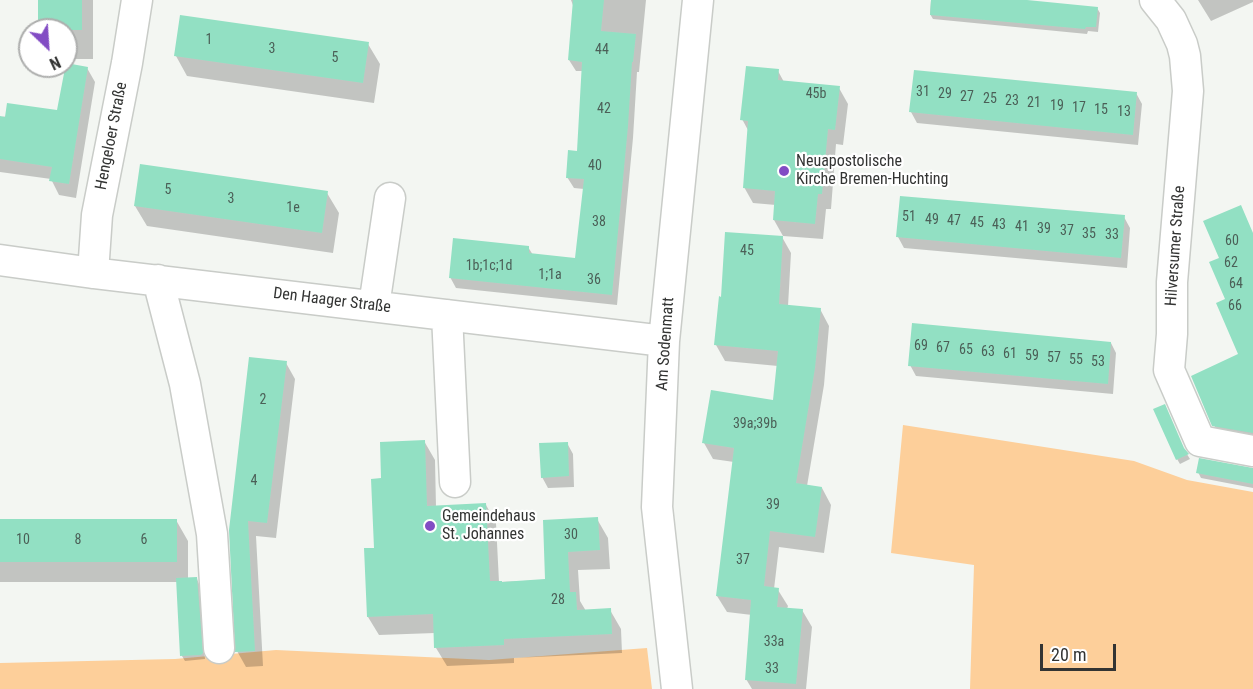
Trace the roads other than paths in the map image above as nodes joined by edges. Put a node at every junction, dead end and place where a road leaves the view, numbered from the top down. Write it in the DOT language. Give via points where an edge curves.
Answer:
graph roads {
  1 [pos="137,0"];
  2 [pos="698,0"];
  3 [pos="1155,0"];
  4 [pos="390,198"];
  5 [pos="0,260"];
  6 [pos="93,273"];
  7 [pos="158,280"];
  8 [pos="374,306"];
  9 [pos="447,315"];
  10 [pos="664,341"];
  11 [pos="1253,451"];
  12 [pos="455,482"];
  13 [pos="219,648"];
  14 [pos="678,689"];
  1 -- 6 [label="street, Hengeloer Straße" via="97,215"];
  2 -- 10 [label="street, Am Sodenmatt"];
  3 -- 11 [label="street, Hilversumer Straße" via="1171,20 1182,44 1188,91 1169,370 1200,441"];
  4 -- 8 [label="street"];
  5 -- 6 [label="street, Den Haager Straße"];
  6 -- 7 [label="street, Den Haager Straße"];
  7 -- 8 [label="street, Den Haager Straße"];
  7 -- 13 [label="street" via="186,384 212,534"];
  8 -- 9 [label="street, Den Haager Straße"];
  9 -- 10 [label="street, Den Haager Straße"];
  9 -- 12 [label="street"];
  10 -- 14 [label="street, Am Sodenmatt" via="657,507"];
}
